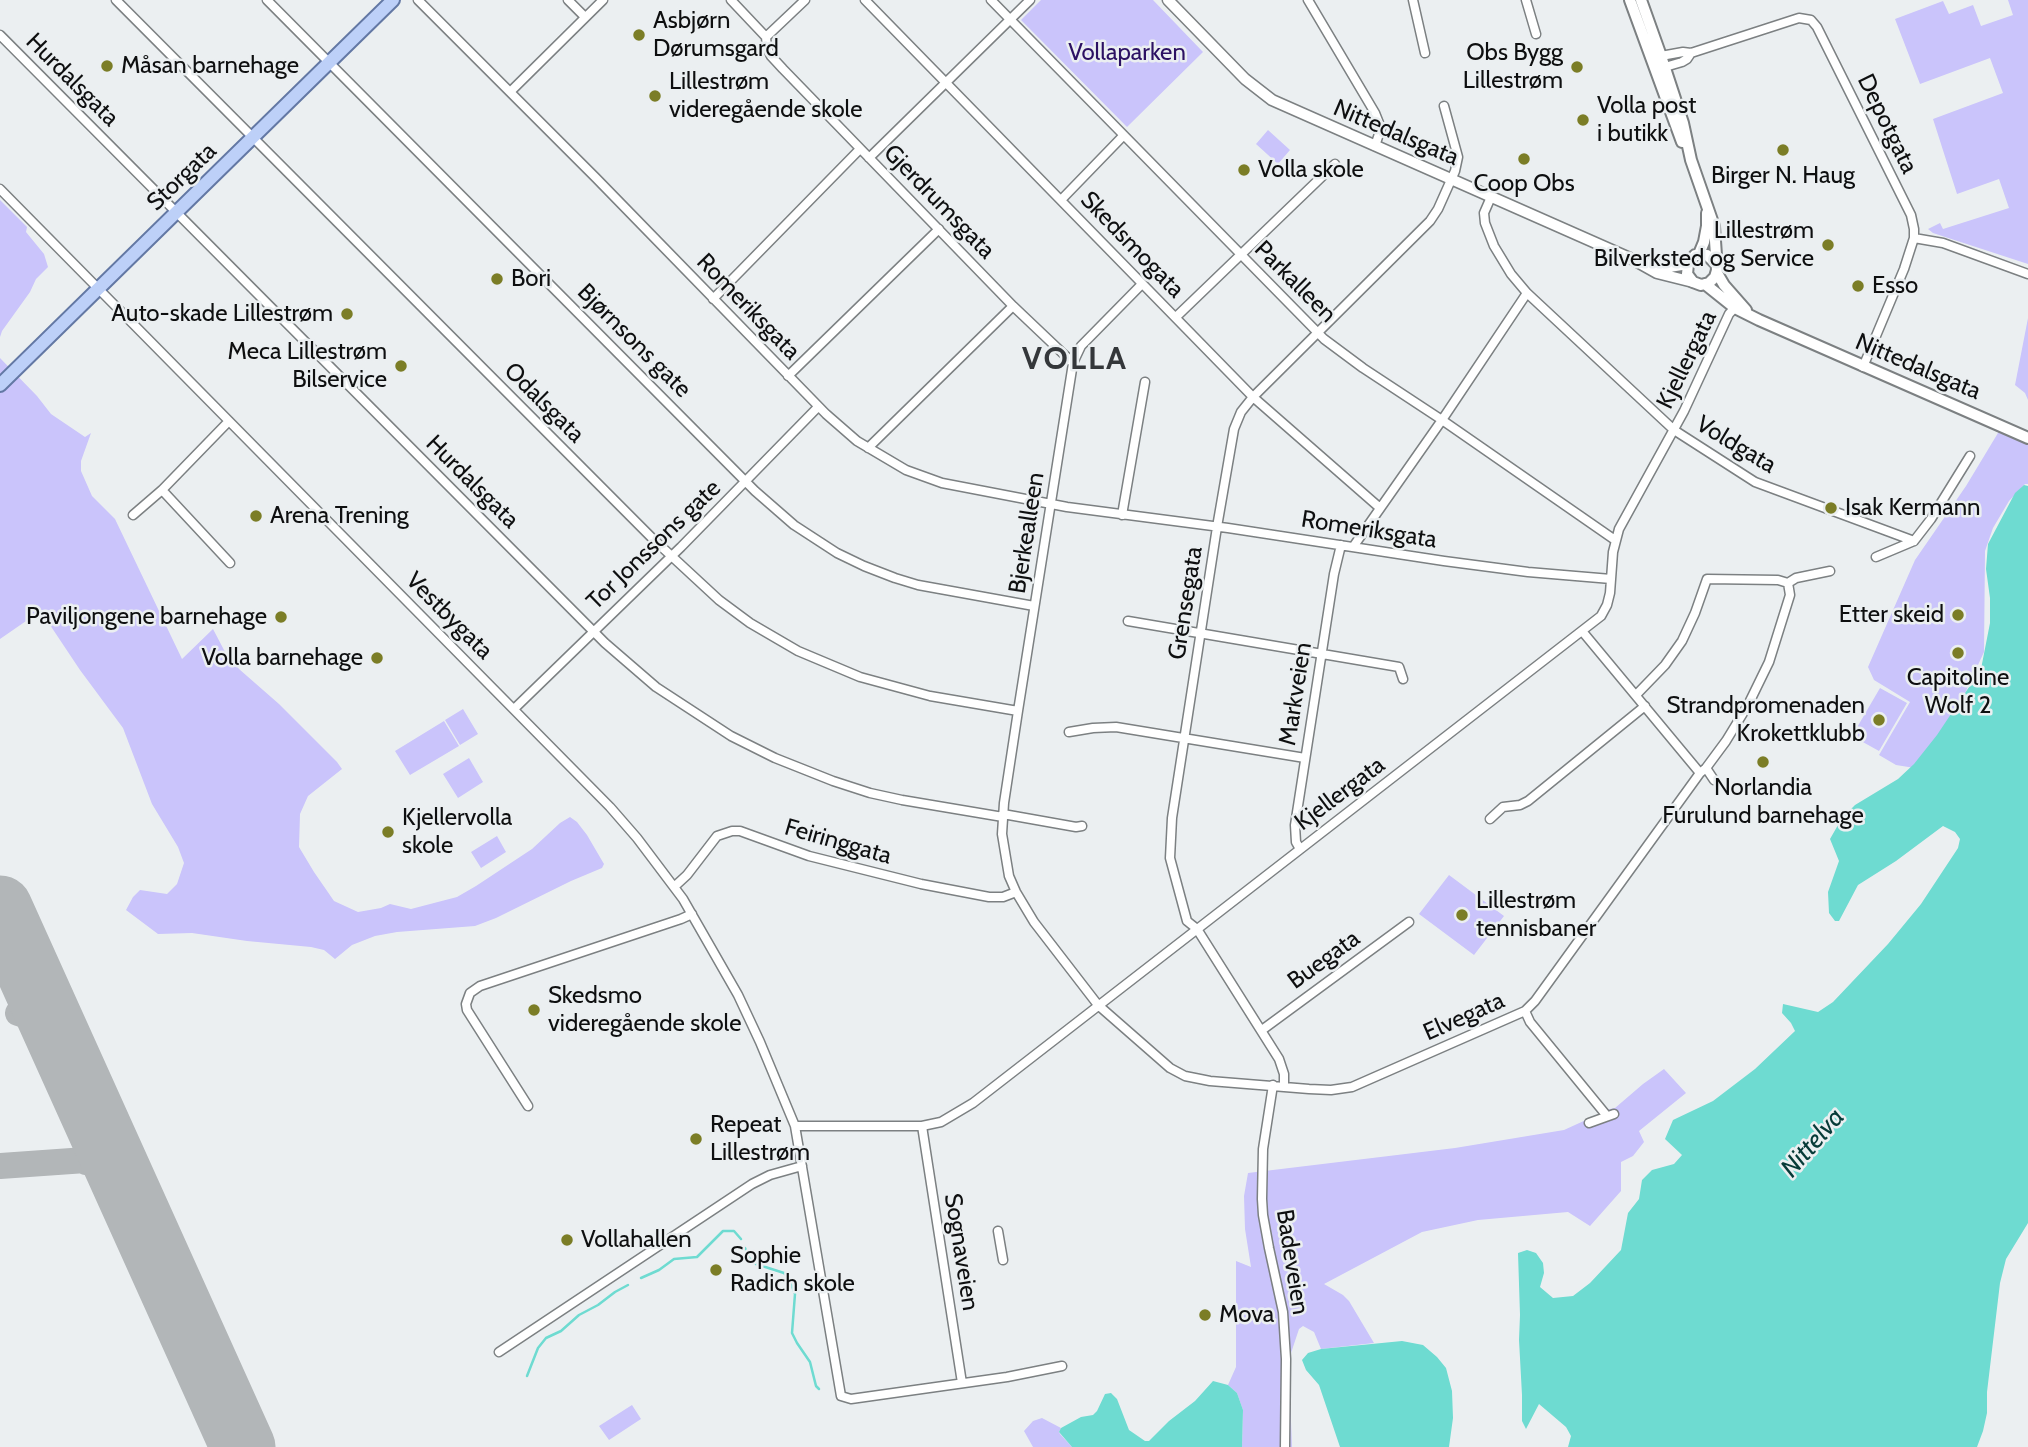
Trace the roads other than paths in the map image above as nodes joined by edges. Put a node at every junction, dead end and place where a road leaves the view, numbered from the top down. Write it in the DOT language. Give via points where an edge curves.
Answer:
graph roads {
  1 [pos="116,0"];
  2 [pos="267,0"];
  3 [pos="393,0"];
  4 [pos="418,0"];
  5 [pos="568,0"];
  6 [pos="603,0"];
  7 [pos="731,0"];
  8 [pos="805,0"];
  9 [pos="865,0"];
  10 [pos="991,0"];
  11 [pos="1030,0"];
  12 [pos="1168,0"];
  13 [pos="1308,0"];
  14 [pos="1413,0"];
  15 [pos="1526,0"];
  16 [pos="1630,0"];
  17 [pos="1641,0"];
  18 [pos="585,17"];
  19 [pos="1010,20"];
  20 [pos="0,34"];
  21 [pos="1536,34"];
  22 [pos="766,37"];
  23 [pos="1425,53"];
  24 [pos="329,63"];
  25 [pos="1660,63"];
  26 [pos="946,83"];
  27 [pos="510,92"];
  28 [pos="1444,106"];
  29 [pos="1124,136"];
  30 [pos="253,137"];
  31 [pos="1375,146"];
  32 [pos="860,149"];
  33 [pos="869,158"];
  34 [pos="1335,164"];
  35 [pos="1449,184"];
  36 [pos="0,189"];
  37 [pos="1491,197"];
  38 [pos="1061,200"];
  39 [pos="1706,206"];
  40 [pos="176,212"];
  41 [pos="939,229"];
  42 [pos="1914,238"];
  43 [pos="1241,254"];
  44 [pos="1699,254"];
  45 [pos="1637,261"];
  46 [pos="1688,264"];
  47 [pos="1716,268"];
  48 [pos="2028,274"];
  49 [pos="1693,282"];
  50 [pos="1142,284"];
  51 [pos="1705,284"];
  52 [pos="98,288"];
  53 [pos="1527,293"];
  54 [pos="713,299"];
  55 [pos="1737,305"];
  56 [pos="1013,306"];
  57 [pos="1176,317"];
  58 [pos="1317,333"];
  59 [pos="1073,363"];
  60 [pos="1863,367"];
  61 [pos="788,376"];
  62 [pos="1145,382"];
  63 [pos="0,385"];
  64 [pos="1253,397"];
  65 [pos="818,407"];
  66 [pos="1442,420"];
  67 [pos="229,421"];
  68 [pos="1674,430"];
  69 [pos="2028,438"];
  70 [pos="868,448"];
  71 [pos="1970,456"];
  72 [pos="746,482"];
  73 [pos="162,490"];
  74 [pos="1051,504"];
  75 [pos="1380,508"];
  76 [pos="133,515"];
  77 [pos="1122,515"];
  78 [pos="1217,527"];
  79 [pos="1615,540"];
  80 [pos="1914,541"];
  81 [pos="1341,545"];
  82 [pos="1353,547"];
  83 [pos="671,556"];
  84 [pos="1876,558"];
  85 [pos="230,563"];
  86 [pos="1830,571"];
  87 [pos="1611,579"];
  88 [pos="1788,583"];
  89 [pos="1034,606"];
  90 [pos="1128,621"];
  91 [pos="1582,631"];
  92 [pos="593,632"];
  93 [pos="1202,632"];
  94 [pos="1322,653"];
  95 [pos="1403,679"];
  96 [pos="1636,695"];
  97 [pos="1645,706"];
  98 [pos="514,708"];
  99 [pos="1018,711"];
  100 [pos="1069,732"];
  101 [pos="1185,738"];
  102 [pos="1305,758"];
  103 [pos="1703,771"];
  104 [pos="1714,780"];
  105 [pos="1003,815"];
  106 [pos="1490,819"];
  107 [pos="1082,826"];
  108 [pos="1300,849"];
  109 [pos="674,887"];
  110 [pos="1016,892"];
  111 [pos="692,914"];
  112 [pos="1409,922"];
  113 [pos="1197,929"];
  114 [pos="1098,1005"];
  115 [pos="1525,1011"];
  116 [pos="1262,1030"];
  117 [pos="1273,1085"];
  118 [pos="1284,1085"];
  119 [pos="528,1106"];
  120 [pos="1589,1123"];
  121 [pos="794,1126"];
  122 [pos="922,1126"];
  123 [pos="802,1166"];
  124 [pos="998,1231"];
  125 [pos="1003,1260"];
  126 [pos="499,1352"];
  127 [pos="1062,1366"];
  128 [pos="962,1383"];
  129 [pos="1285,1447"];
  1 -- 30 [label="street, Odalsgata"];
  2 -- 24 [label="street, Bjørnsons gate"];
  3 -- 24 [label="main road, Storgata"];
  4 -- 27 [label="street, Romeriksgata"];
  5 -- 18 [label="street"];
  6 -- 18 [label="street"];
  7 -- 22 [label="street, Gjerdrumsgata"];
  8 -- 22 [label="street"];
  9 -- 26 [label="street, Skedsmogata"];
  10 -- 19 [label="street, Parkalleen"];
  11 -- 19 [label="street"];
  12 -- 31 [label="street, Nittedalsgata" via="1245,79 1272,100"];
  13 -- 31 [label="street" via="1375,113 1381,128"];
  14 -- 23 [label="street"];
  15 -- 21 [label="street"];
  16 -- 25 [label="main road"];
  17 -- 25 [label="main road"];
  18 -- 27 [label="street"];
  19 -- 26 [label="street"];
  19 -- 29 [label="street, Parkalleen"];
  20 -- 40 [label="street, Hurdalsgata"];
  22 -- 32 [label="street, Gjerdrumsgata" via="771,56"];
  24 -- 30 [label="main road, Storgata"];
  24 -- 72 [label="street, Bjørnsons gate"];
  25 -- 39 [label="main road" via="1680,139"];
  25 -- 42 [label="street, Depotgata" via="1687,59 1690,53 1800,18 1811,20 1911,215"];
  26 -- 33 [label="street"];
  26 -- 38 [label="street, Skedsmogata"];
  27 -- 54 [label="street, Romeriksgata"];
  28 -- 35 [label="street" via="1458,157"];
  29 -- 38 [label="street"];
  29 -- 43 [label="street, Parkalleen"];
  30 -- 40 [label="main road, Storgata"];
  30 -- 83 [label="street, Odalsgata"];
  31 -- 35 [label="street, Nittedalsgata"];
  32 -- 33 [label="street, Gjerdrumsgata"];
  32 -- 54 [label="street"];
  33 -- 41 [label="street, Gjerdrumsgata"];
  34 -- 43 [label="street"];
  35 -- 37 [label="street, Nittedalsgata"];
  35 -- 58 [label="street, Grensegata" via="1430,221"];
  36 -- 52 [label="street, Vestbygata"];
  37 -- 45 [label="street, Nittedalsgata"];
  37 -- 53 [label="street, Voldgata" via="1484,213 1487,232"];
  38 -- 50 [label="street, Skedsmogata"];
  39 -- 44 [label="main road" via="1707,226"];
  39 -- 47 [label="main road" via="1714,226"];
  40 -- 52 [label="main road, Storgata"];
  40 -- 92 [label="street, Hurdalsgata"];
  41 -- 56 [label="street, Gjerdrumsgata"];
  41 -- 61 [label="street"];
  42 -- 48 [label="street" via="1943,243"];
  42 -- 60 [label="street"];
  43 -- 57 [label="street"];
  43 -- 58 [label="street, Parkalleen"];
  44 -- 46 [label="main road"];
  44 -- 47 [label="main road" via="1711,257"];
  45 -- 46 [label="street, Nittedalsgata" via="1669,267"];
  45 -- 49 [label="street, Nittedalsgata" via="1657,273"];
  46 -- 49 [label="main road" via="1687,274"];
  47 -- 51 [label="main road" via="1713,280"];
  47 -- 55 [label="main road, Nittedalsgata"];
  49 -- 51 [label="main road"];
  50 -- 57 [label="street, Skedsmogata"];
  50 -- 59 [label="street, Bjerkealleen" via="1081,346"];
  51 -- 55 [label="main road, Nittedalsgata"];
  52 -- 63 [label="main road, Storgata"];
  52 -- 67 [label="street, Vestbygata"];
  53 -- 66 [label="street"];
  53 -- 68 [label="street, Voldgata"];
  54 -- 61 [label="street, Romeriksgata"];
  55 -- 60 [label="main road, Nittedalsgata" via="1753,317"];
  55 -- 68 [label="street, Kjellergata"];
  56 -- 59 [label="street, Gjerdrumsgata"];
  56 -- 70 [label="street"];
  57 -- 64 [label="street, Skedsmogata"];
  58 -- 64 [label="street, Grensegata"];
  58 -- 66 [label="street, Parkalleen"];
  59 -- 74 [label="street, Bjerkealleen"];
  60 -- 69 [label="main road, Nittedalsgata"];
  61 -- 65 [label="street, Romeriksgata"];
  62 -- 77 [label="street"];
  64 -- 75 [label="street, Skedsmogata"];
  64 -- 78 [label="street, Grensegata" via="1234,429"];
  65 -- 70 [label="street, Romeriksgata"];
  65 -- 72 [label="street, Tor Jonssons gate"];
  66 -- 75 [label="street"];
  66 -- 79 [label="street, Parkalleen"];
  67 -- 73 [label="street"];
  67 -- 98 [label="street, Vestbygata"];
  68 -- 79 [label="street, Kjellergata"];
  68 -- 80 [label="street, Voldgata" via="1755,482"];
  70 -- 74 [label="street, Romeriksgata" via="942,483"];
  71 -- 80 [label="street"];
  72 -- 83 [label="street, Tor Jonssons gate"];
  72 -- 89 [label="street, Bjørnsons gate" via="794,525 864,566 918,585"];
  73 -- 76 [label="street"];
  73 -- 85 [label="street"];
  74 -- 77 [label="street, Romeriksgata"];
  74 -- 89 [label="street, Bjerkealleen"];
  75 -- 82 [label="street"];
  77 -- 78 [label="street, Romeriksgata"];
  78 -- 81 [label="street, Romeriksgata"];
  78 -- 93 [label="street, Grensegata"];
  79 -- 87 [label="street, Kjellergata"];
  80 -- 84 [label="street"];
  81 -- 82 [label="street, Romeriksgata"];
  81 -- 94 [label="street, Markveien"];
  82 -- 87 [label="street, Romeriksgata"];
  83 -- 92 [label="street, Tor Jonssons gate"];
  83 -- 99 [label="street, Odalsgata" via="735,612 812,658 909,692"];
  86 -- 88 [label="street"];
  87 -- 91 [label="street, Kjellergata" via="1601,616"];
  88 -- 96 [label="street" via="1707,579 1682,641"];
  88 -- 103 [label="street, Elvegata" via="1790,595 1769,662 1748,705"];
  89 -- 99 [label="street, Bjerkealleen"];
  90 -- 93 [label="street"];
  91 -- 96 [label="street"];
  91 -- 108 [label="street, Kjellergata"];
  92 -- 98 [label="street, Tor Jonssons gate"];
  92 -- 105 [label="street, Hurdalsgata" via="674,700 775,758 870,793"];
  93 -- 94 [label="street"];
  93 -- 101 [label="street, Grensegata"];
  94 -- 95 [label="street" via="1399,667"];
  94 -- 102 [label="street, Markveien"];
  96 -- 97 [label="street"];
  97 -- 103 [label="street"];
  97 -- 106 [label="street" via="1528,801 1503,807"];
  98 -- 109 [label="street, Vestbygata" via="610,807"];
  99 -- 105 [label="street, Bjerkealleen"];
  100 -- 101 [label="street" via="1116,727"];
  101 -- 102 [label="street"];
  101 -- 113 [label="street, Grensegata" via="1170,858 1187,921"];
  102 -- 108 [label="street, Markveien" via="1295,825"];
  103 -- 104 [label="street"];
  103 -- 115 [label="street, Elvegata"];
  105 -- 107 [label="street"];
  105 -- 110 [label="street, Bjerkealleen" via="1005,857"];
  108 -- 113 [label="street, Kjellergata"];
  109 -- 110 [label="street, Feiringgata" via="718,836 740,831 809,856 920,884 989,897"];
  109 -- 111 [label="street, Vestbygata"];
  110 -- 114 [label="street, Bjerkealleen"];
  111 -- 119 [label="street" via="470,993 466,1004 470,1016"];
  111 -- 121 [label="street, Vestbygata" via="738,995"];
  112 -- 116 [label="street, Buegata"];
  113 -- 114 [label="street, Kjellergata"];
  113 -- 116 [label="street, Grensegata"];
  114 -- 117 [label="street, Elvegata" via="1185,1076"];
  114 -- 122 [label="street, Kjellergata" via="973,1103 941,1122"];
  115 -- 118 [label="street, Elvegata" via="1352,1087 1331,1090"];
  115 -- 120 [label="street" via="1610,1115"];
  116 -- 118 [label="street, Grensegata" via="1279,1059"];
  117 -- 118 [label="street, Elvegata"];
  117 -- 129 [label="street, Badeveien" via="1263,1149 1262,1199 1283,1312"];
  121 -- 122 [label="street, Kjellergata"];
  121 -- 123 [label="street, Vestbygata"];
  122 -- 128 [label="street, Sognaveien"];
  123 -- 126 [label="street" via="752,1184"];
  123 -- 128 [label="street, Vestbygata" via="841,1396 851,1399"];
  124 -- 125 [label="street"];
  127 -- 128 [label="street"];
}
